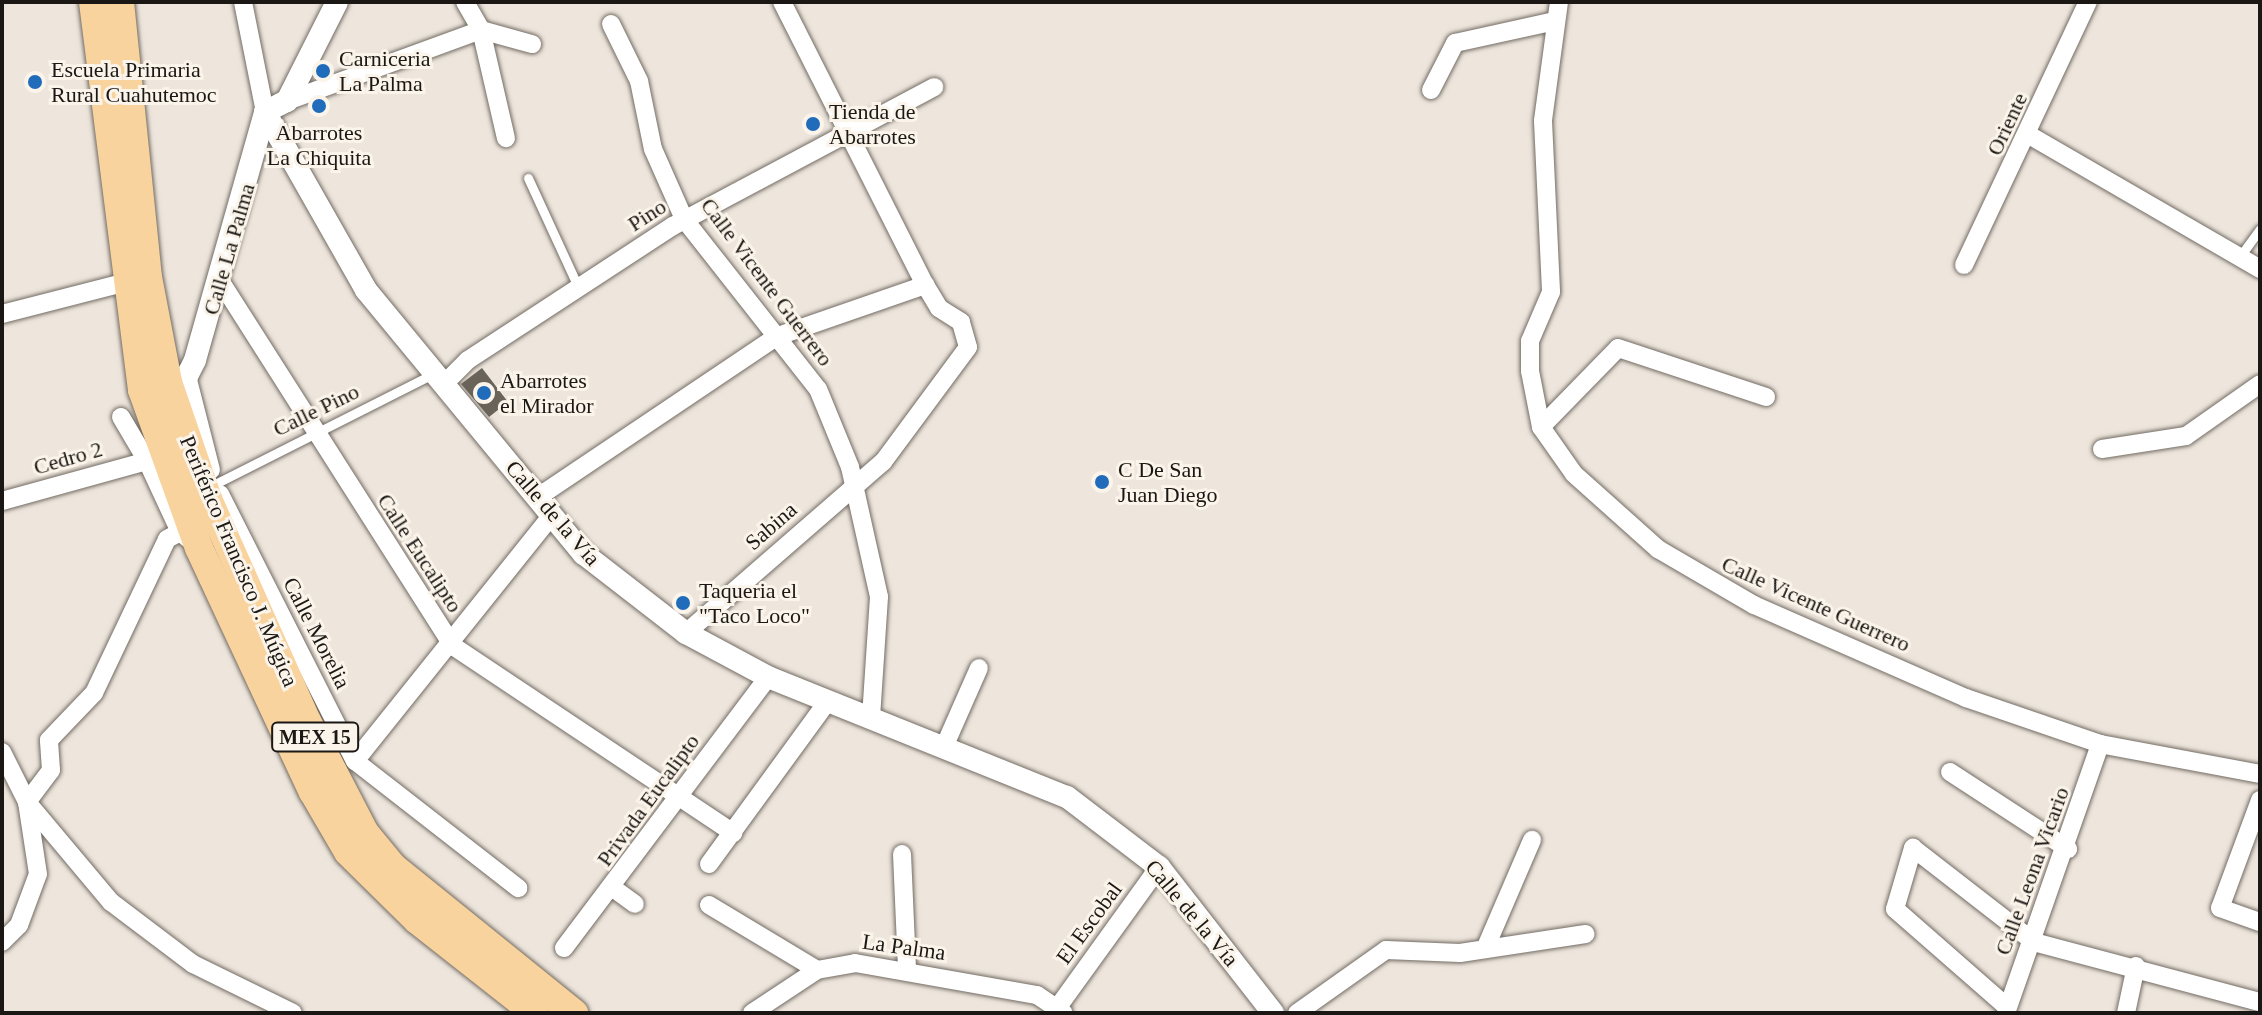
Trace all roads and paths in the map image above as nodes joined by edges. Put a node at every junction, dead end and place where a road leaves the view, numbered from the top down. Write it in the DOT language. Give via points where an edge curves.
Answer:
graph roads {
  1 [pos="93,2"];
  2 [pos="120,2"];
  3 [pos="243,2"];
  4 [pos="337,2"];
  5 [pos="465,2"];
  6 [pos="782,2"];
  7 [pos="1559,2"];
  8 [pos="2088,2"];
  9 [pos="1555,21"];
  10 [pos="611,24"];
  11 [pos="481,30"];
  12 [pos="532,44"];
  13 [pos="934,87"];
  14 [pos="1431,90"];
  15 [pos="287,101"];
  16 [pos="265,112"];
  17 [pos="850,128"];
  18 [pos="2029,135"];
  19 [pos="506,138"];
  20 [pos="528,178"];
  21 [pos="684,219"];
  22 [pos="2260,229"];
  23 [pos="2241,255"];
  24 [pos="1964,265"];
  25 [pos="2260,269"];
  26 [pos="136,279"];
  27 [pos="221,282"];
  28 [pos="925,285"];
  29 [pos="581,292"];
  30 [pos="2,314"];
  31 [pos="778,336"];
  32 [pos="440,379"];
  33 [pos="166,383"];
  34 [pos="2260,384"];
  35 [pos="1766,397"];
  36 [pos="121,417"];
  37 [pos="1541,427"];
  38 [pos="314,429"];
  39 [pos="2102,449"];
  40 [pos="147,461"];
  41 [pos="215,484"];
  42 [pos="851,487"];
  43 [pos="538,497"];
  44 [pos="2,501"];
  45 [pos="551,516"];
  46 [pos="190,540"];
  47 [pos="686,633"];
  48 [pos="453,646"];
  49 [pos="979,668"];
  50 [pos="768,677"];
  51 [pos="827,702"];
  52 [pos="319,716"];
  53 [pos="871,717"];
  54 [pos="2100,744"];
  55 [pos="945,745"];
  56 [pos="2,752"];
  57 [pos="355,761"];
  58 [pos="1950,772"];
  59 [pos="2260,774"];
  60 [pos="680,797"];
  61 [pos="2260,800"];
  62 [pos="27,802"];
  63 [pos="733,833"];
  64 [pos="1532,840"];
  65 [pos="2068,849"];
  66 [pos="902,854"];
  67 [pos="709,864"];
  68 [pos="1159,867"];
  69 [pos="518,888"];
  70 [pos="613,888"];
  71 [pos="635,904"];
  72 [pos="709,905"];
  73 [pos="2260,922"];
  74 [pos="1586,934"];
  75 [pos="2,942"];
  76 [pos="2034,942"];
  77 [pos="564,948"];
  78 [pos="1485,949"];
  79 [pos="2136,966"];
  80 [pos="817,970"];
  81 [pos="907,970"];
  82 [pos="2260,1002"];
  83 [pos="1061,1010"];
  84 [pos="2006,1010"];
  85 [pos="293,1013"];
  86 [pos="535,1013"];
  87 [pos="574,1013"];
  88 [pos="752,1013"];
  89 [pos="1273,1013"];
  90 [pos="1297,1013"];
  91 [pos="2126,1013"];
  1 -- 26 [label="main road, Periférico Francisco J. Múgica / MEX 15"];
  2 -- 26 [label="main road, Periférico Francisco J. Múgica / MEX 15"];
  3 -- 16 [label="street, Calle de la Vía"];
  4 -- 15 [label="street"];
  5 -- 11 [label="street"];
  6 -- 17 [label="street"];
  7 -- 9 [label="street"];
  8 -- 18 [label="street, Oriente"];
  9 -- 14 [label="street" via="1455,43"];
  9 -- 37 [label="street" via="1543,121 1551,292 1530,341"];
  10 -- 21 [label="street, Calle Vicente Guerrero" via="639,81 653,149"];
  11 -- 12 [label="street"];
  11 -- 15 [label="street"];
  11 -- 19 [label="street"];
  13 -- 17 [label="street, Pino"];
  15 -- 16 [label="street"];
  16 -- 27 [label="street, Calle La Palma"];
  16 -- 32 [label="street, Calle de la Vía" via="366,290"];
  17 -- 21 [label="street, Pino"];
  17 -- 28 [label="street"];
  18 -- 23 [label="street"];
  18 -- 24 [label="street, Oriente"];
  20 -- 29 [label="lane"];
  21 -- 29 [label="street, Pino"];
  21 -- 31 [label="street, Calle Vicente Guerrero"];
  22 -- 23 [label="lane"];
  23 -- 25 [label="street"];
  26 -- 30 [label="street"];
  26 -- 33 [label="main road, Periférico Francisco J. Múgica / MEX 15"];
  27 -- 33 [label="street, Calle La Palma"];
  27 -- 38 [label="street, Calle Eucalipto"];
  28 -- 31 [label="street"];
  28 -- 42 [label="street, Sabina" via="939,308 961,322 968,347 883,462"];
  29 -- 32 [label="street, Pino"];
  31 -- 42 [label="street, Calle Vicente Guerrero" via="818,389"];
  31 -- 43 [label="street"];
  32 -- 38 [label="lane, Calle Pino"];
  32 -- 43 [label="street, Calle de la Vía"];
  33 -- 41 [label="street, Calle Morelia"];
  33 -- 46 [label="main road, Periférico Francisco J. Múgica / MEX 15"];
  33 -- 52 [label="main road, Periférico Francisco J. Múgica / MEX 15" via="208,499"];
  34 -- 39 [label="street" via="2186,436"];
  35 -- 37 [label="street" via="1618,348"];
  36 -- 40 [label="street, Cedro 2"];
  37 -- 54 [label="street, Calle Vicente Guerrero" via="1612,511 1699,577 1966,698"];
  38 -- 41 [label="lane, Calle Pino"];
  38 -- 48 [label="street, Calle Eucalipto"];
  40 -- 44 [label="street, Cedro 2"];
  40 -- 46 [label="street, Cedro 2"];
  41 -- 52 [label="street, Calle Morelia"];
  42 -- 47 [label="street, Sabina"];
  42 -- 53 [label="street, Calle Vicente Guerrero" via="879,597"];
  43 -- 45 [label="street, Calle de la Vía"];
  45 -- 47 [label="street, Calle de la Vía" via="636,598"];
  45 -- 48 [label="street"];
  46 -- 62 [label="street" via="167,539 94,693 49,740 51,770"];
  46 -- 86 [label="main road, Periférico Francisco J. Múgica / MEX 15" via="313,792 348,852 417,920"];
  47 -- 50 [label="street, Calle de la Vía"];
  48 -- 57 [label="street"];
  48 -- 60 [label="street, Calle Eucalipto"];
  49 -- 55 [label="street"];
  50 -- 51 [label="street, Calle de la Vía"];
  50 -- 60 [label="street, Privada Eucalipto"];
  51 -- 53 [label="street, Calle de la Vía"];
  51 -- 63 [label="street"];
  52 -- 57 [label="street, Calle Morelia"];
  52 -- 87 [label="main road, Periférico Francisco J. Múgica / MEX 15" via="359,822 393,867"];
  53 -- 55 [label="street, Calle de la Vía"];
  54 -- 59 [label="street, Calle Vicente Guerrero"];
  54 -- 65 [label="street, Calle Leona Vicario"];
  55 -- 68 [label="street, Calle de la Vía" via="1067,797"];
  56 -- 62 [label="street"];
  57 -- 69 [label="street, Calle Morelia"];
  58 -- 65 [label="street"];
  60 -- 63 [label="street, Calle Eucalipto"];
  60 -- 70 [label="street, Privada Eucalipto"];
  61 -- 73 [label="street" via="2220,908"];
  62 -- 75 [label="street" via="38,874 19,925"];
  62 -- 85 [label="street" via="74,863 148,933"];
  63 -- 67 [label="street"];
  64 -- 78 [label="street"];
  65 -- 76 [label="street, Calle Leona Vicario"];
  66 -- 81 [label="street"];
  68 -- 83 [label="street, El Escobal"];
  68 -- 89 [label="street, Calle de la Vía"];
  70 -- 71 [label="street"];
  70 -- 77 [label="street, Privada Eucalipto"];
  72 -- 80 [label="street"];
  74 -- 78 [label="street"];
  76 -- 79 [label="street"];
  76 -- 84 [label="street, Calle Leona Vicario"];
  76 -- 84 [label="street" via="1913,848 1895,909"];
  78 -- 90 [label="street" via="1386,950"];
  79 -- 82 [label="street"];
  79 -- 91 [label="street"];
  80 -- 81 [label="street, La Palma" via="855,963"];
  80 -- 88 [label="street, La Palma"];
  81 -- 83 [label="street, La Palma" via="1037,995"];
}
